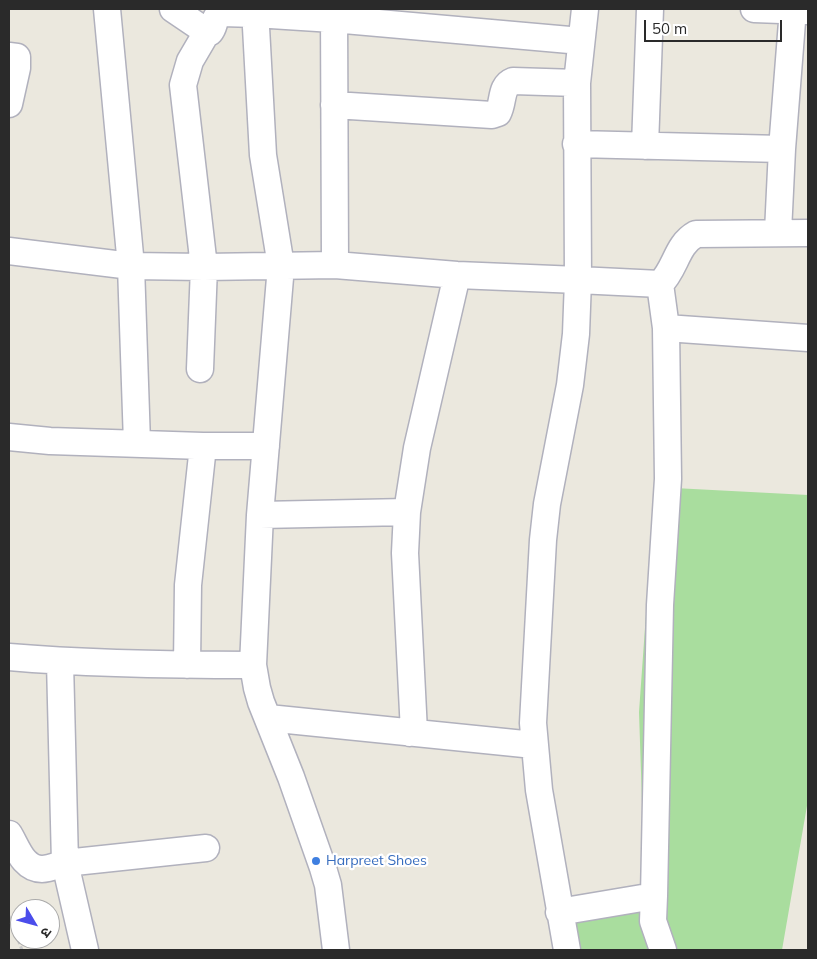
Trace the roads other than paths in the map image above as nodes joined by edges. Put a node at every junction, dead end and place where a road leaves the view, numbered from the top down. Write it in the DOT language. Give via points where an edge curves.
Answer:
graph roads {
  1 [pos="107,9"];
  2 [pos="173,9"];
  3 [pos="585,9"];
  4 [pos="650,9"];
  5 [pos="754,9"];
  6 [pos="798,10"];
  7 [pos="255,11"];
  8 [pos="333,14"];
  9 [pos="207,32"];
  10 [pos="581,41"];
  11 [pos="9,56"];
  12 [pos="577,83"];
  13 [pos="9,104"];
  14 [pos="334,106"];
  15 [pos="576,144"];
  16 [pos="646,146"];
  17 [pos="782,149"];
  18 [pos="778,232"];
  19 [pos="808,233"];
  20 [pos="9,251"];
  21 [pos="335,265"];
  22 [pos="131,266"];
  23 [pos="281,266"];
  24 [pos="204,267"];
  25 [pos="457,275"];
  26 [pos="578,280"];
  27 [pos="660,284"];
  28 [pos="666,328"];
  29 [pos="808,338"];
  30 [pos="200,369"];
  31 [pos="9,437"];
  32 [pos="137,443"];
  33 [pos="202,446"];
  34 [pos="266,446"];
  35 [pos="407,512"];
  36 [pos="260,515"];
  37 [pos="9,658"];
  38 [pos="60,662"];
  39 [pos="187,665"];
  40 [pos="253,665"];
  41 [pos="268,718"];
  42 [pos="410,733"];
  43 [pos="534,745"];
  44 [pos="9,834"];
  45 [pos="206,848"];
  46 [pos="65,863"];
  47 [pos="654,896"];
  48 [pos="559,912"];
  49 [pos="85,950"];
  50 [pos="336,950"];
  51 [pos="567,950"];
  52 [pos="663,950"];
  1 -- 22 [label="street"];
  2 -- 9 [label="street"];
  3 -- 10 [label="street"];
  4 -- 16 [label="street"];
  5 -- 6 [label="street"];
  6 -- 17 [label="street"];
  7 -- 8 [label="street"];
  7 -- 9 [label="street" via="222,13 214,20 213,29"];
  7 -- 23 [label="street" via="263,155"];
  8 -- 10 [label="street"];
  8 -- 14 [label="street"];
  9 -- 24 [label="street" via="190,61 183,84"];
  10 -- 12 [label="street"];
  11 -- 13 [label="street" via="18,57"];
  12 -- 14 [label="street" via="513,81 504,87 501,108 492,115"];
  12 -- 15 [label="street"];
  14 -- 21 [label="street"];
  15 -- 16 [label="street"];
  15 -- 26 [label="street"];
  16 -- 17 [label="street"];
  17 -- 18 [label="street"];
  18 -- 19 [label="street"];
  18 -- 27 [label="street" via="696,234 688,238 678,251 671,271"];
  20 -- 22 [label="street"];
  21 -- 23 [label="street"];
  21 -- 25 [label="street"];
  22 -- 24 [label="street"];
  22 -- 32 [label="street"];
  23 -- 24 [label="street"];
  23 -- 34 [label="street"];
  24 -- 30 [label="street"];
  25 -- 26 [label="street"];
  25 -- 35 [label="street" via="417,448"];
  26 -- 27 [label="street"];
  26 -- 43 [label="street" via="570,385 543,540"];
  27 -- 28 [label="street"];
  28 -- 29 [label="street"];
  28 -- 47 [label="street" via="668,479 660,605"];
  31 -- 32 [label="street"];
  32 -- 33 [label="street"];
  33 -- 34 [label="street"];
  33 -- 39 [label="street" via="188,585"];
  34 -- 36 [label="street"];
  35 -- 36 [label="street"];
  35 -- 42 [label="street" via="405,553 414,732"];
  36 -- 40 [label="street"];
  37 -- 38 [label="street"];
  38 -- 39 [label="street"];
  38 -- 46 [label="street"];
  39 -- 40 [label="street"];
  40 -- 41 [label="street" via="256,688"];
  41 -- 42 [label="street"];
  41 -- 50 [label="street" via="328,885"];
  42 -- 43 [label="street"];
  43 -- 48 [label="street"];
  44 -- 46 [label="street" via="23,859 32,867 42,869"];
  45 -- 46 [label="street"];
  46 -- 49 [label="street"];
  47 -- 48 [label="street"];
  47 -- 52 [label="street" via="653,920"];
  48 -- 51 [label="street"];
}
